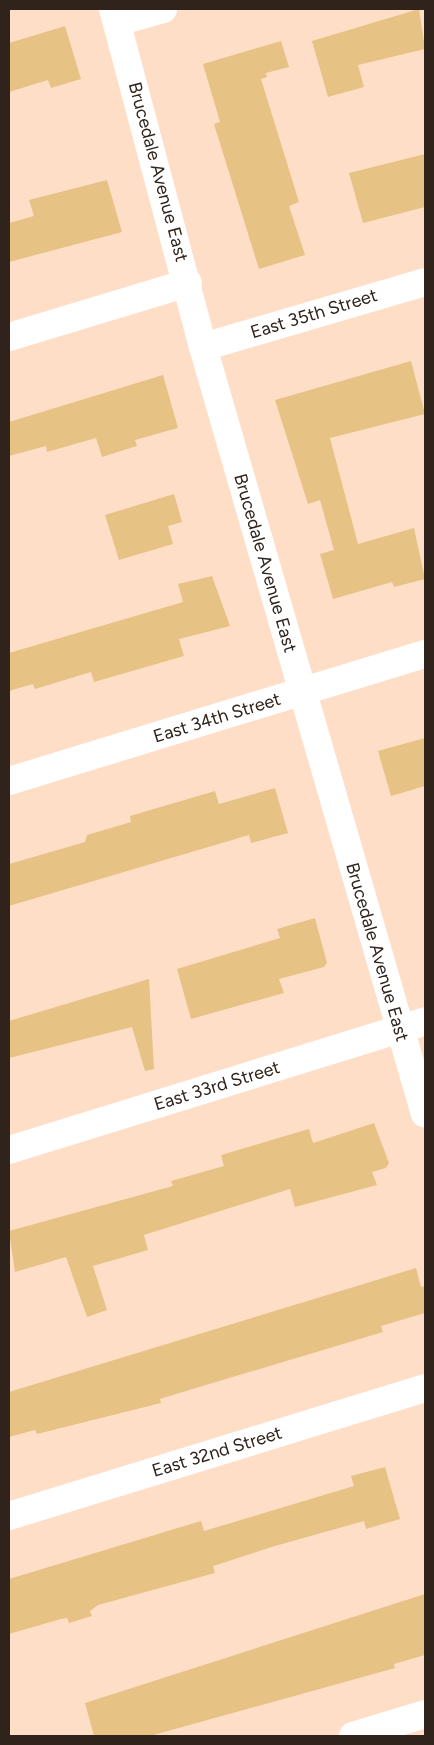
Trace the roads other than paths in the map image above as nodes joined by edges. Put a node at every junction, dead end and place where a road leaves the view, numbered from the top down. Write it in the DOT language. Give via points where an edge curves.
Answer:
graph roads {
  1 [pos="163,9"];
  2 [pos="115,16"];
  3 [pos="425,282"];
  4 [pos="188,283"];
  5 [pos="9,337"];
  6 [pos="204,347"];
  7 [pos="425,654"];
  8 [pos="301,691"];
  9 [pos="9,781"];
  10 [pos="413,1025"];
  11 [pos="425,1114"];
  12 [pos="9,1150"];
  13 [pos="425,1388"];
  14 [pos="9,1516"];
  15 [pos="425,1714"];
  16 [pos="352,1736"];
  1 -- 2 [label="street"];
  2 -- 4 [label="street, Brucedale Avenue East"];
  3 -- 6 [label="street, East 35th Street"];
  4 -- 5 [label="street"];
  4 -- 6 [label="street, Brucedale Avenue East"];
  6 -- 8 [label="street, Brucedale Avenue East"];
  7 -- 8 [label="street, East 34th Street"];
  8 -- 9 [label="street, East 34th Street"];
  8 -- 10 [label="street, Brucedale Avenue East"];
  10 -- 11 [label="street, Brucedale Avenue East"];
  10 -- 12 [label="street, East 33rd Street"];
  13 -- 14 [label="street, East 32nd Street"];
  15 -- 16 [label="street"];
}
